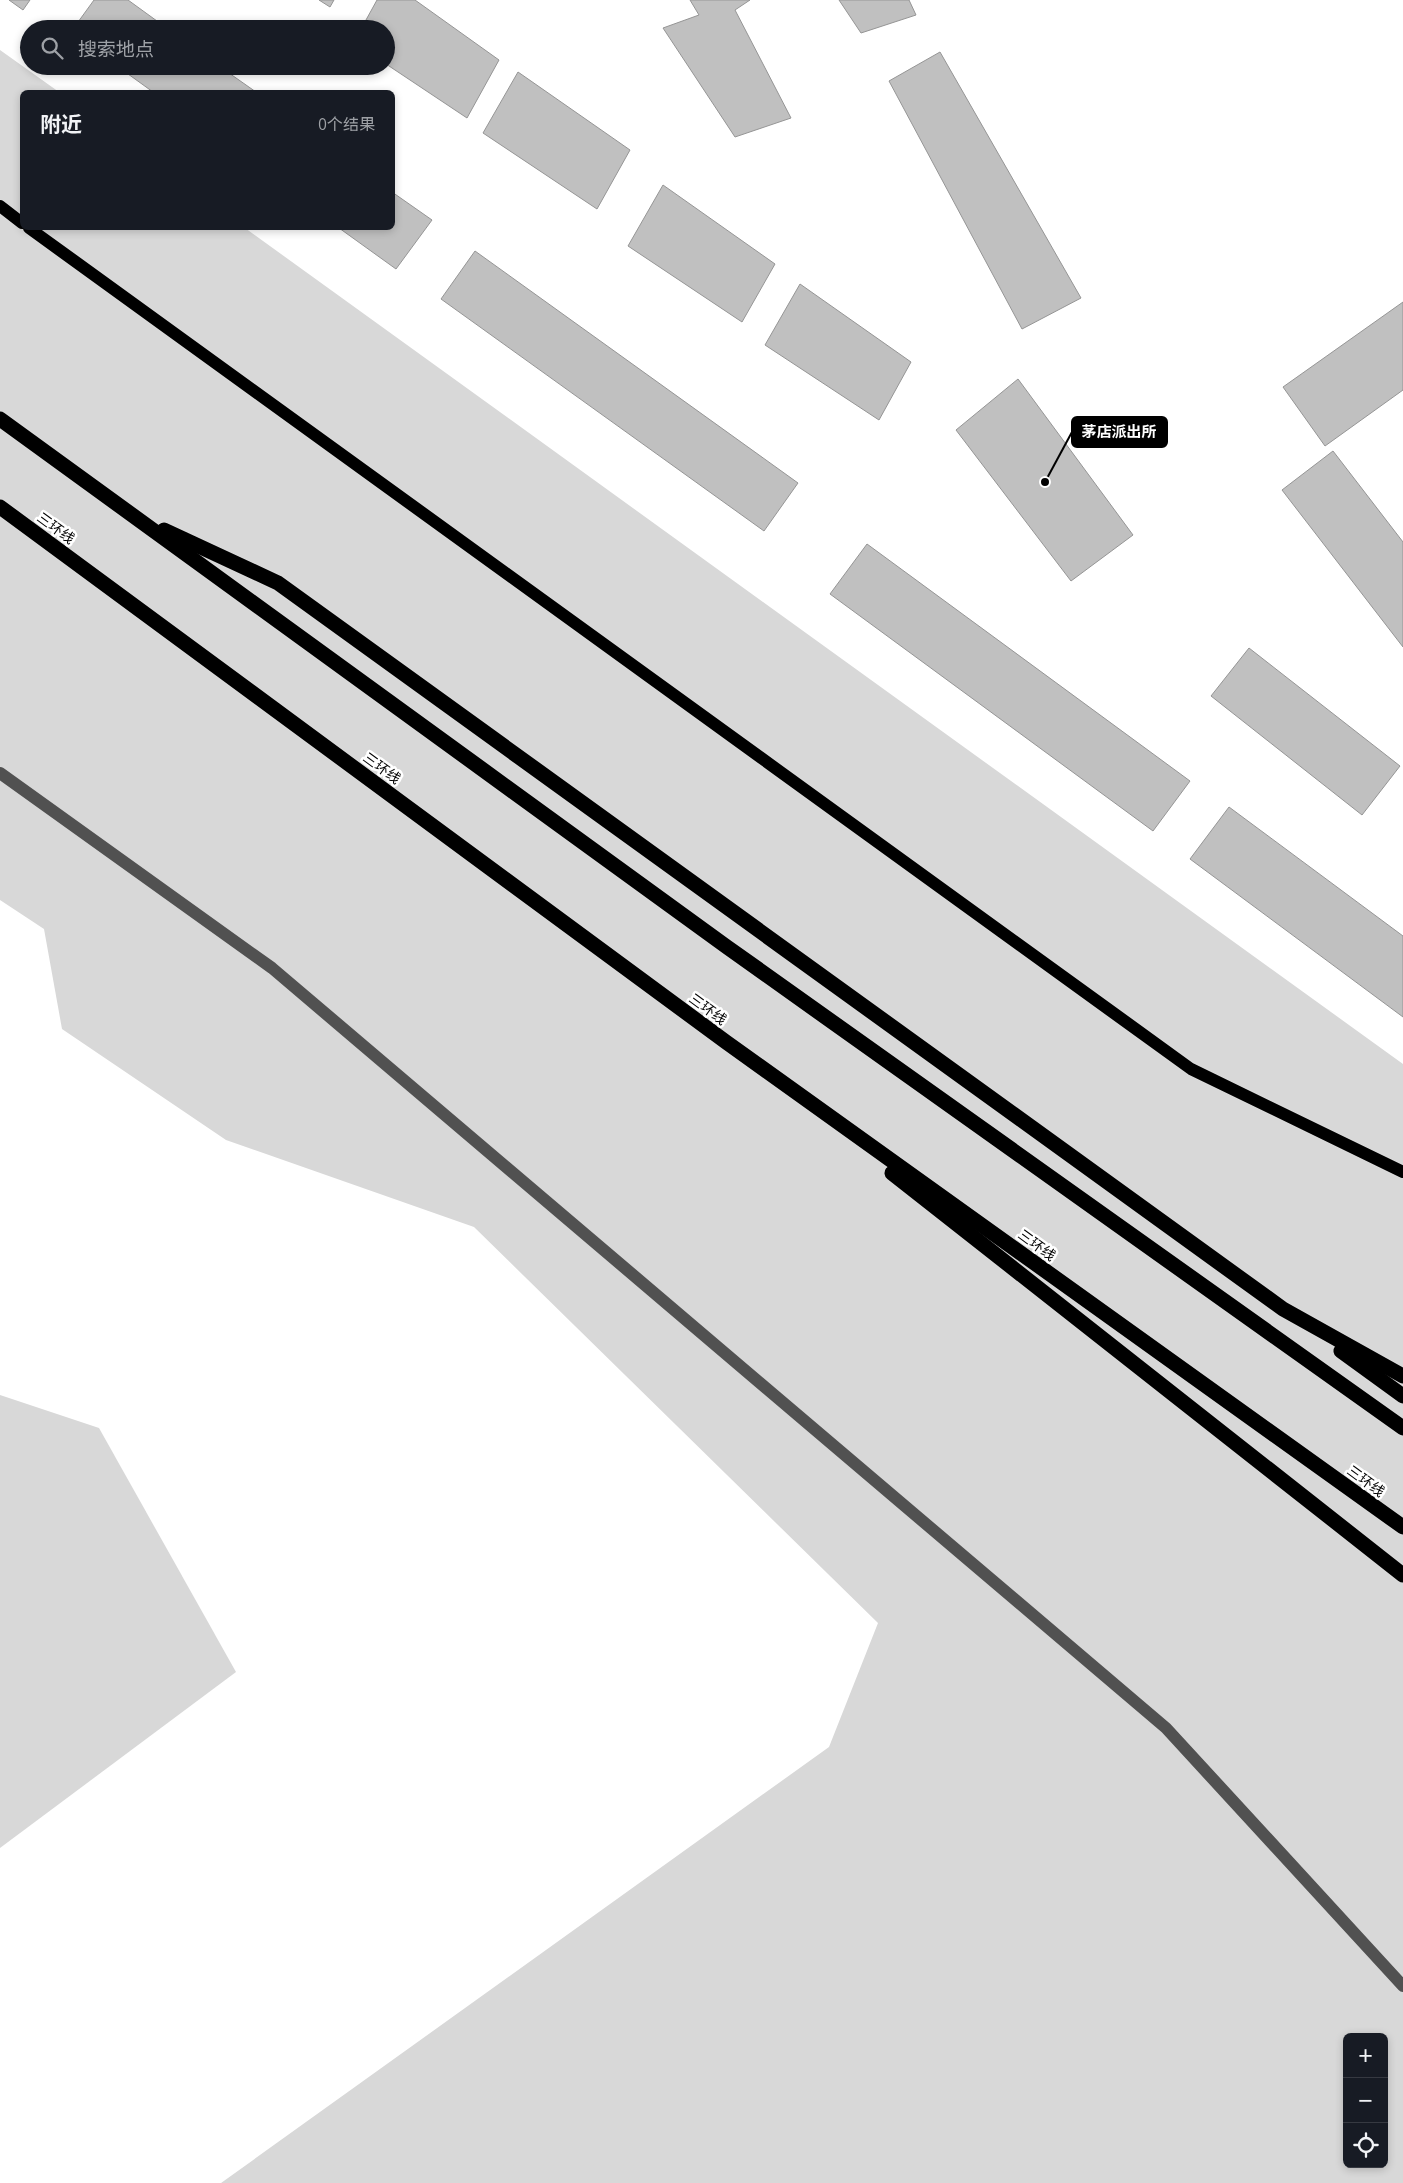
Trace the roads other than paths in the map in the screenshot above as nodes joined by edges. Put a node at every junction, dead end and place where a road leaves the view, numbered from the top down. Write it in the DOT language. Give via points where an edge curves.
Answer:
graph roads {
  1 [pos="0,206"];
  2 [pos="20,221"];
  3 [pos="32,230"];
  4 [pos="0,419"];
  5 [pos="0,507"];
  6 [pos="130,514"];
  7 [pos="0,773"];
  8 [pos="726,1042"];
  9 [pos="1403,1172"];
  10 [pos="1283,1309"];
  11 [pos="1403,1376"];
  12 [pos="1403,1396"];
  13 [pos="1403,1428"];
  14 [pos="1403,1527"];
  15 [pos="1403,1575"];
  16 [pos="1403,1986"];
  1 -- 2 [label="main road"];
  3 -- 9 [label="main road" via="1191,1069"];
  4 -- 6 [label="highway"];
  5 -- 8 [label="highway, 三环线"];
  6 -- 10 [label="highway" via="278,583"];
  6 -- 13 [label="highway"];
  7 -- 16 [label="street" via="272,968 1166,1728"];
  8 -- 14 [label="highway, 三环线"];
  8 -- 15 [label="highway"];
  10 -- 11 [label="highway"];
  10 -- 12 [label="highway"];
}
